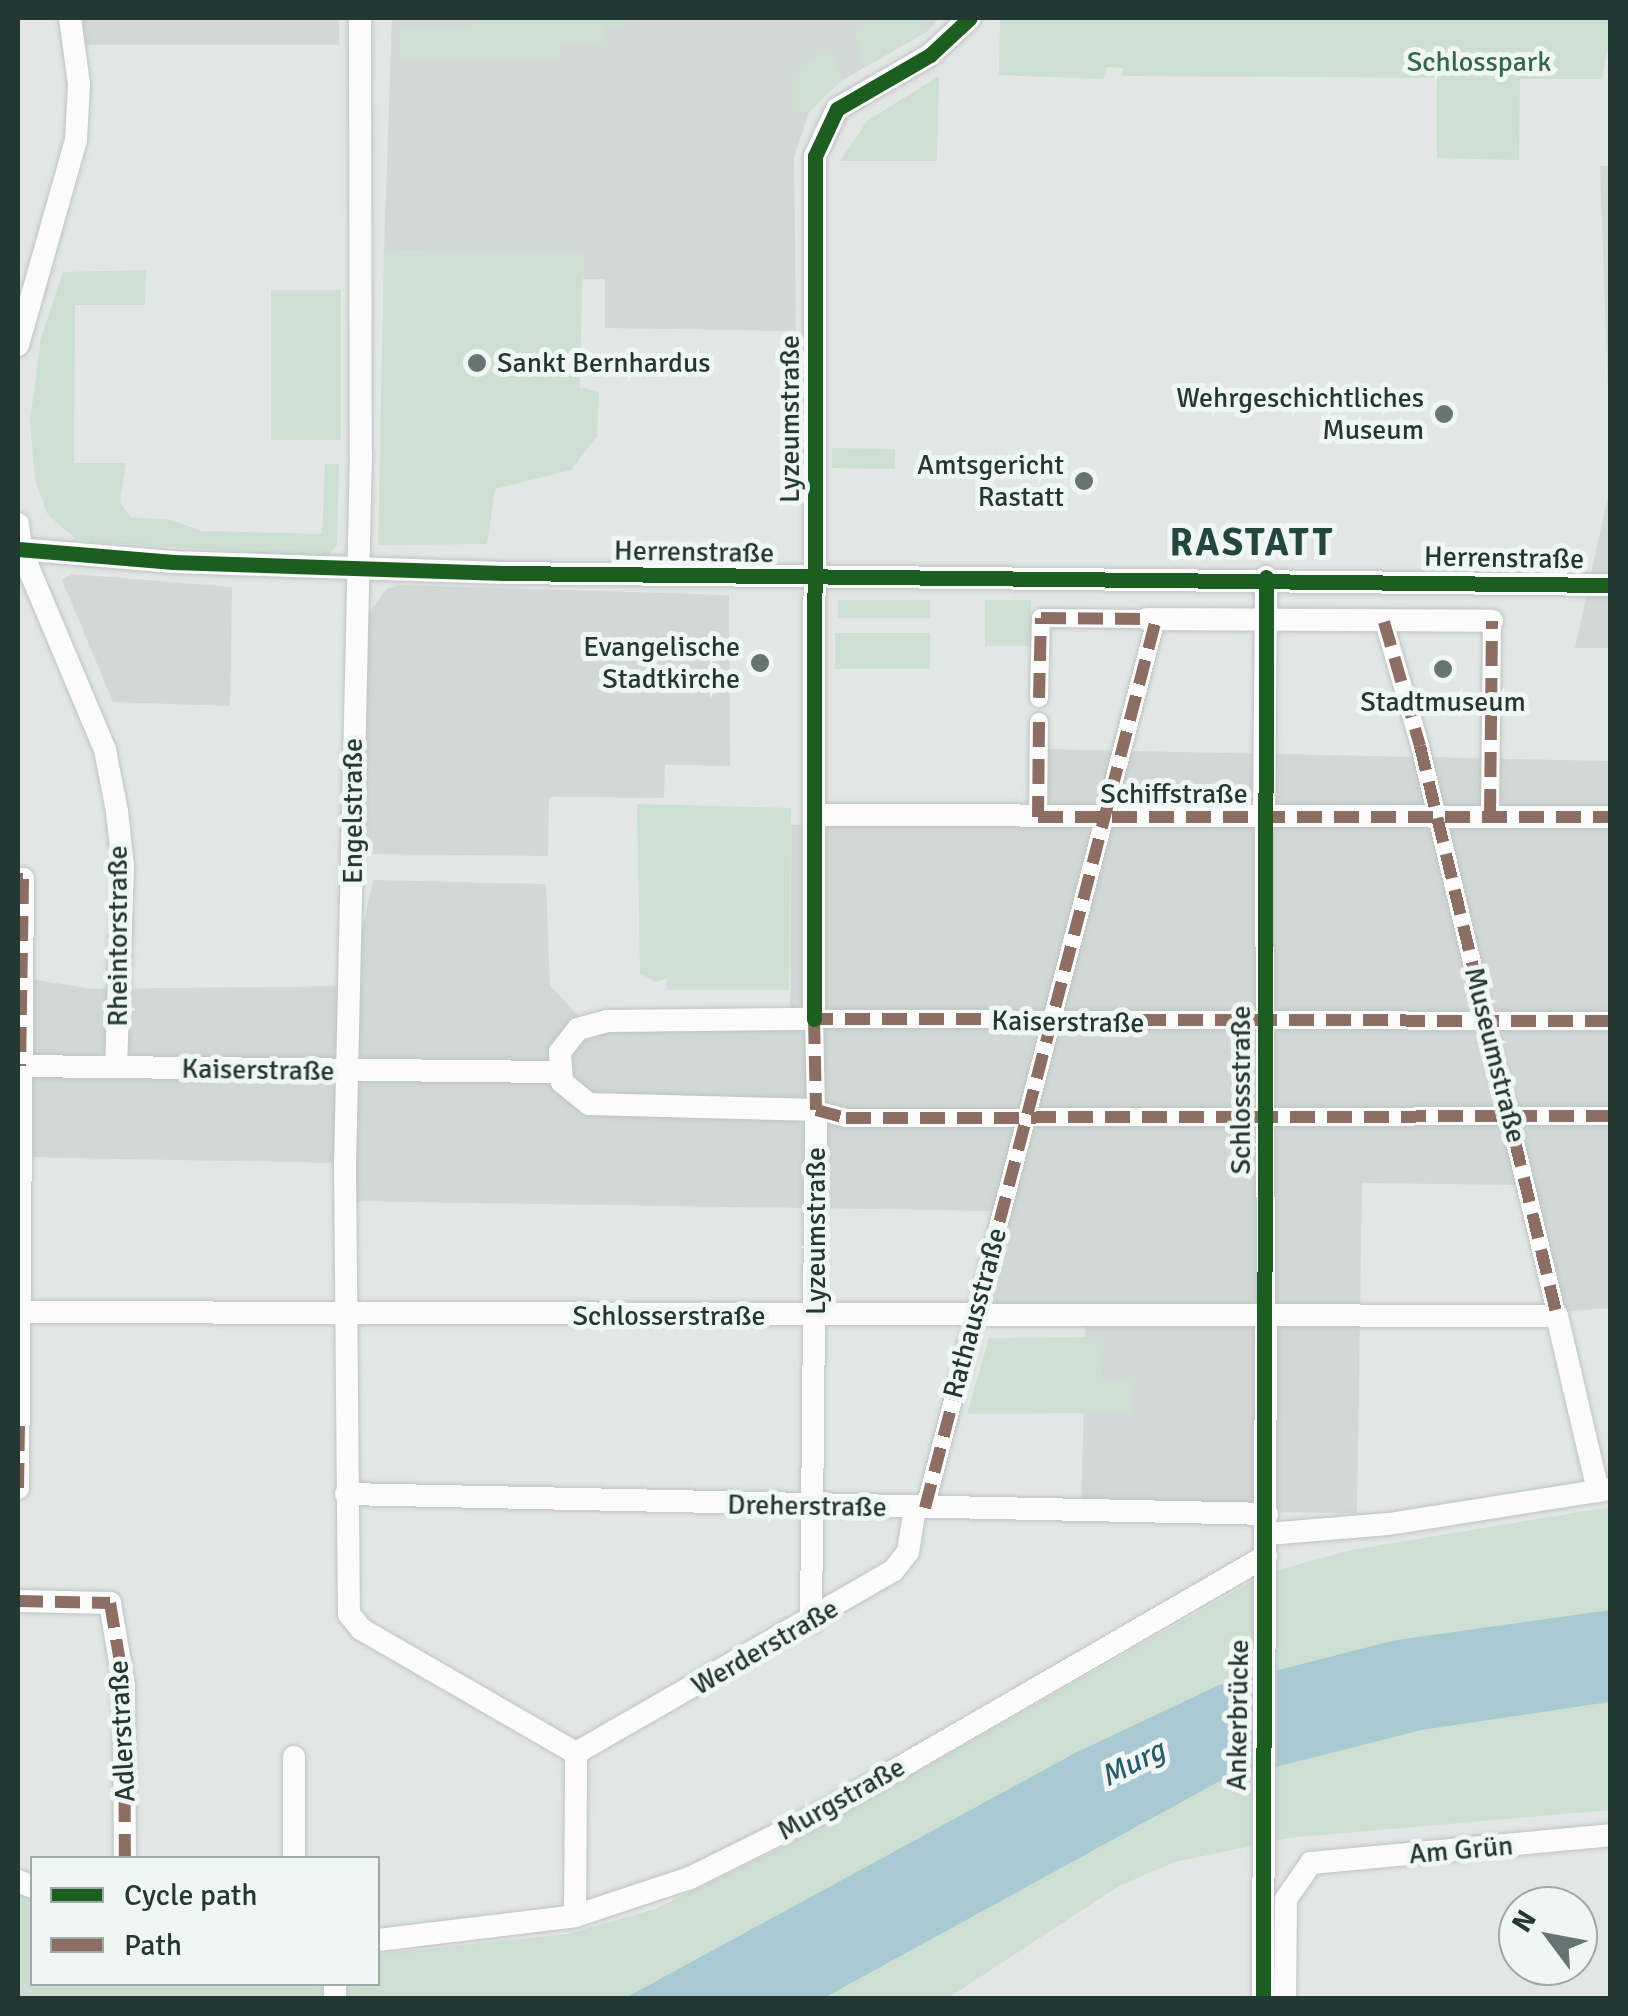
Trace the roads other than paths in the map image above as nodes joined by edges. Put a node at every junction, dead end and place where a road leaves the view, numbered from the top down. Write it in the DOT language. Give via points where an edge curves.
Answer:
graph roads {
  1 [pos="70,18"];
  2 [pos="360,18"];
  3 [pos="970,18"];
  4 [pos="18,345"];
  5 [pos="18,524"];
  6 [pos="19,550"];
  7 [pos="356,570"];
  8 [pos="814,578"];
  9 [pos="1266,578"];
  10 [pos="1610,585"];
  11 [pos="1152,619"];
  12 [pos="1268,620"];
  13 [pos="1492,621"];
  14 [pos="1384,622"];
  15 [pos="1038,698"];
  16 [pos="1039,722"];
  17 [pos="1434,814"];
  18 [pos="1490,814"];
  19 [pos="814,815"];
  20 [pos="1038,817"];
  21 [pos="1610,817"];
  22 [pos="1104,819"];
  23 [pos="1264,819"];
  24 [pos="20,879"];
  25 [pos="814,1019"];
  26 [pos="1487,1020"];
  27 [pos="1610,1021"];
  28 [pos="1051,1022"];
  29 [pos="1266,1025"];
  30 [pos="19,1066"];
  31 [pos="116,1067"];
  32 [pos="348,1072"];
  33 [pos="558,1072"];
  34 [pos="816,1110"];
  35 [pos="1510,1115"];
  36 [pos="1610,1116"];
  37 [pos="1026,1117"];
  38 [pos="1266,1119"];
  39 [pos="20,1312"];
  40 [pos="345,1314"];
  41 [pos="817,1316"];
  42 [pos="1557,1316"];
  43 [pos="974,1318"];
  44 [pos="1266,1318"];
  45 [pos="18,1423"];
  46 [pos="18,1488"];
  47 [pos="1604,1490"];
  48 [pos="346,1494"];
  49 [pos="811,1506"];
  50 [pos="920,1508"];
  51 [pos="1267,1535"];
  52 [pos="1264,1596"];
  53 [pos="18,1601"];
  54 [pos="811,1623"];
  55 [pos="576,1753"];
  56 [pos="294,1757"];
  57 [pos="1610,1836"];
  58 [pos="125,1856"];
  59 [pos="294,1856"];
  60 [pos="575,1916"];
  61 [pos="380,1940"];
  62 [pos="1263,1998"];
  63 [pos="1285,1998"];
  1 -- 4 [label="street" via="79,72 76,140"];
  2 -- 7 [label="street, Engelstraße"];
  3 -- 8 [label="street, Lyzeumstraße" via="930,56 836,109 818,140"];
  5 -- 6 [label="street, Rheintorstraße"];
  6 -- 7 [label="street, Herrenstraße"];
  6 -- 31 [label="street, Rheintorstraße" via="105,750 117,811 123,867"];
  7 -- 8 [label="street, Herrenstraße"];
  7 -- 32 [label="street, Engelstraße"];
  8 -- 9 [label="street, Herrenstraße"];
  8 -- 19 [label="street, Lyzeumstraße"];
  9 -- 10 [label="street, Herrenstraße"];
  9 -- 12 [label="street, Schlossstraße"];
  11 -- 12 [label="street"];
  11 -- 15 [label="street" via="1042,618"];
  11 -- 22 [label="street"];
  12 -- 14 [label="street"];
  12 -- 23 [label="street, Schlossstraße"];
  13 -- 14 [label="street"];
  13 -- 18 [label="street"];
  14 -- 17 [label="street, Museumstraße"];
  16 -- 20 [label="street"];
  17 -- 18 [label="street, Schiffstraße"];
  17 -- 23 [label="street, Schiffstraße"];
  17 -- 26 [label="street, Museumstraße"];
  18 -- 21 [label="street, Schiffstraße"];
  19 -- 20 [label="street, Schiffstraße"];
  19 -- 25 [label="street, Lyzeumstraße"];
  20 -- 22 [label="street, Schiffstraße"];
  22 -- 23 [label="street, Schiffstraße"];
  22 -- 28 [label="street"];
  23 -- 29 [label="street, Schlossstraße"];
  24 -- 30 [label="street"];
  25 -- 28 [label="street, Kaiserstraße"];
  25 -- 33 [label="street, Kaiserstraße" via="589,1023 564,1043"];
  25 -- 34 [label="street, Lyzeumstraße"];
  26 -- 27 [label="street, Kaiserstraße"];
  26 -- 29 [label="street, Kaiserstraße"];
  26 -- 35 [label="street, Museumstraße"];
  28 -- 29 [label="street, Kaiserstraße"];
  28 -- 37 [label="street, Rathausstraße"];
  29 -- 38 [label="street, Schlossstraße"];
  30 -- 31 [label="street, Kaiserstraße"];
  30 -- 39 [label="street"];
  31 -- 32 [label="street, Kaiserstraße"];
  32 -- 33 [label="street, Kaiserstraße"];
  32 -- 40 [label="street, Engelstraße"];
  33 -- 34 [label="street" via="574,1097 596,1106"];
  34 -- 37 [label="street" via="846,1118"];
  34 -- 41 [label="street, Lyzeumstraße"];
  35 -- 36 [label="street"];
  35 -- 38 [label="street"];
  35 -- 42 [label="street, Museumstraße"];
  37 -- 38 [label="street"];
  37 -- 43 [label="street, Rathausstraße"];
  38 -- 44 [label="street, Schlossstraße"];
  39 -- 40 [label="street, Schlosserstraße"];
  39 -- 45 [label="street"];
  40 -- 41 [label="street, Schlosserstraße"];
  40 -- 48 [label="street, Engelstraße"];
  41 -- 43 [label="street, Schlosserstraße"];
  41 -- 49 [label="street, Lyzeumstraße"];
  42 -- 44 [label="street, Schlosserstraße"];
  42 -- 47 [label="street, Museumstraße"];
  43 -- 44 [label="street, Schlosserstraße"];
  43 -- 50 [label="street, Rathausstraße"];
  44 -- 51 [label="street, Schlossstraße"];
  45 -- 46 [label="street"];
  47 -- 51 [label="street, Murgstraße" via="1389,1524"];
  48 -- 49 [label="street, Dreherstraße"];
  48 -- 55 [label="street, Engelstraße" via="347,1604 360,1630"];
  49 -- 50 [label="street, Dreherstraße"];
  49 -- 54 [label="street, Lyzeumstraße"];
  50 -- 51 [label="street, Dreherstraße"];
  50 -- 54 [label="street, Werderstraße" via="903,1562"];
  51 -- 52 [label="street, Schlossstraße"];
  51 -- 60 [label="street, Murgstraße" via="820,1813 690,1878"];
  52 -- 62 [label="street, Ankerbrücke"];
  53 -- 58 [label="street, Adlerstraße" via="110,1603 124,1686"];
  54 -- 55 [label="street, Werderstraße"];
  55 -- 60 [label="street"];
  56 -- 59 [label="street"];
  57 -- 63 [label="street, Am Grün" via="1311,1863 1286,1899"];
  60 -- 61 [label="street, Murgstraße"];
}
